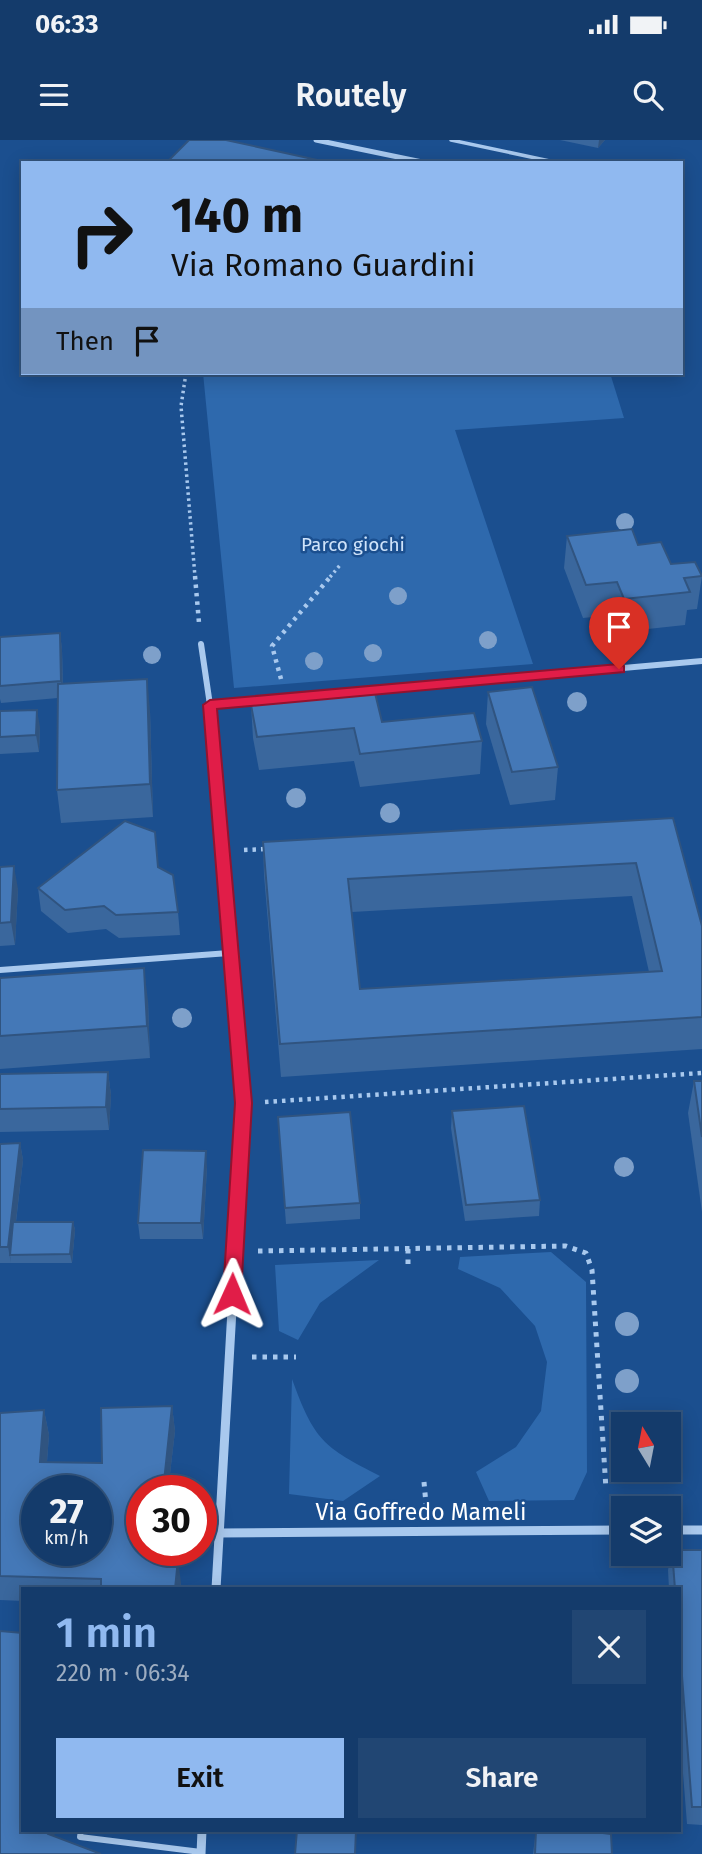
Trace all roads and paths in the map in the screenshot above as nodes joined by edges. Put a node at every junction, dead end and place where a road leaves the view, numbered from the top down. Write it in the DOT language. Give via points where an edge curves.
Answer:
graph roads {
  1 [pos="316,140"];
  2 [pos="452,140"];
  3 [pos="417,161"];
  4 [pos="550,161"];
  5 [pos="186,375"];
  6 [pos="341,564"];
  7 [pos="201,644"];
  8 [pos="702,661"];
  9 [pos="287,700"];
  10 [pos="210,705"];
  11 [pos="278,848"];
  12 [pos="222,851"];
  13 [pos="229,954"];
  14 [pos="0,970"];
  15 [pos="702,1073"];
  16 [pos="244,1103"];
  17 [pos="408,1249"];
  18 [pos="233,1251"];
  19 [pos="408,1264"];
  20 [pos="230,1357"];
  21 [pos="296,1357"];
  22 [pos="424,1482"];
  23 [pos="606,1489"];
  24 [pos="426,1504"];
  25 [pos="611,1530"];
  26 [pos="681,1530"];
  27 [pos="702,1530"];
  28 [pos="219,1533"];
  29 [pos="216,1587"];
  30 [pos="81,1832"];
  31 [pos="202,1832"];
  32 [pos="201,1853"];
  1 -- 3 [label="street"];
  2 -- 4 [label="lane"];
  5 -- 7 [label="path" via="181,406"];
  6 -- 9 [label="path" via="272,646"];
  7 -- 10 [label="street"];
  8 -- 9 [label="street"];
  9 -- 10 [label="street"];
  10 -- 12 [label="street"];
  11 -- 12 [label="path"];
  12 -- 13 [label="street"];
  13 -- 14 [label="street"];
  13 -- 16 [label="street"];
  15 -- 16 [label="path"];
  16 -- 18 [label="street"];
  17 -- 18 [label="path"];
  17 -- 19 [label="path"];
  17 -- 23 [label="path" via="566,1246 586,1253 592,1270"];
  18 -- 20 [label="street"];
  20 -- 21 [label="path"];
  20 -- 28 [label="street"];
  22 -- 24 [label="path"];
  25 -- 28 [label="street, Via Goffredo Mameli"];
  26 -- 27 [label="street"];
  28 -- 29 [label="street"];
  30 -- 32 [label="lane" via="80,1838"];
  31 -- 32 [label="street"];
}
